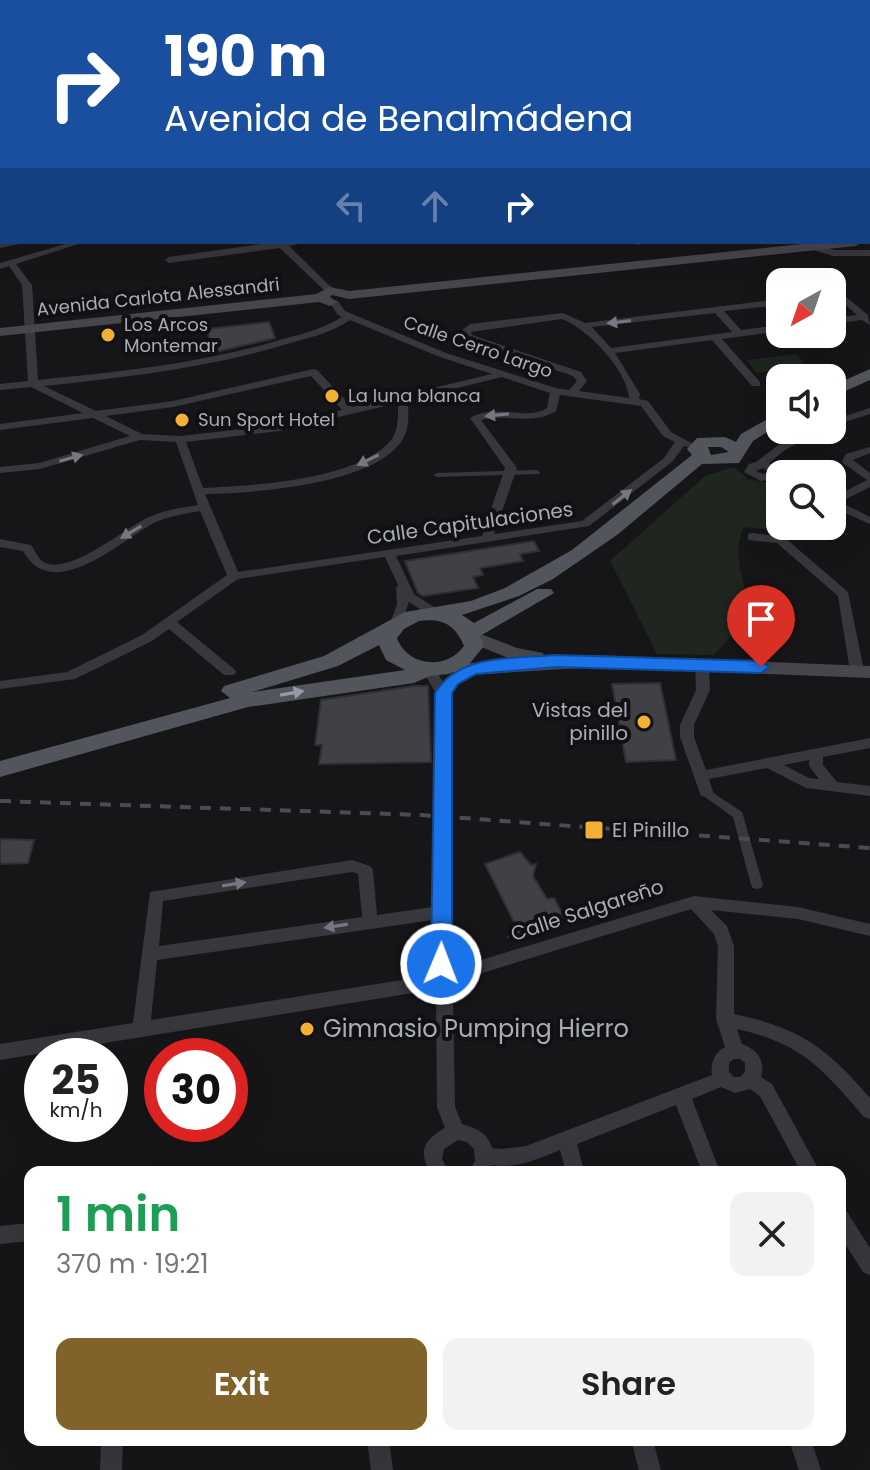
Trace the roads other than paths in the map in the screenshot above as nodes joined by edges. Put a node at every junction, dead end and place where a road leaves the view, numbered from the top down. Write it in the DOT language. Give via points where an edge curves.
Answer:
graph roads {
  1 [pos="74,244"];
  2 [pos="273,244"];
  3 [pos="281,244"];
  4 [pos="810,245"];
  5 [pos="870,253"];
  6 [pos="169,260"];
  7 [pos="5,264"];
  8 [pos="333,297"];
  9 [pos="846,300"];
  10 [pos="766,304"];
  11 [pos="717,309"];
  12 [pos="671,315"];
  13 [pos="349,316"];
  14 [pos="868,320"];
  15 [pos="846,321"];
  16 [pos="588,325"];
  17 [pos="31,329"];
  18 [pos="766,330"];
  19 [pos="0,332"];
  20 [pos="738,333"];
  21 [pos="714,336"];
  22 [pos="690,339"];
  23 [pos="608,351"];
  24 [pos="870,366"];
  25 [pos="503,374"];
  26 [pos="870,374"];
  27 [pos="846,377"];
  28 [pos="33,384"];
  29 [pos="756,384"];
  30 [pos="846,385"];
  31 [pos="0,388"];
  32 [pos="555,391"];
  33 [pos="572,393"];
  34 [pos="403,399"];
  35 [pos="634,400"];
  36 [pos="870,411"];
  37 [pos="350,412"];
  38 [pos="766,415"];
  39 [pos="94,416"];
  40 [pos="846,419"];
  41 [pos="766,426"];
  42 [pos="0,427"];
  43 [pos="140,437"];
  44 [pos="180,439"];
  45 [pos="789,444"];
  46 [pos="870,450"];
  47 [pos="711,453"];
  48 [pos="755,466"];
  49 [pos="0,470"];
  50 [pos="536,472"];
  51 [pos="510,474"];
  52 [pos="437,475"];
  53 [pos="766,477"];
  54 [pos="870,480"];
  55 [pos="199,491"];
  56 [pos="846,495"];
  57 [pos="204,507"];
  58 [pos="846,510"];
  59 [pos="870,521"];
  60 [pos="752,537"];
  61 [pos="487,538"];
  62 [pos="0,543"];
  63 [pos="389,553"];
  64 [pos="234,576"];
  65 [pos="402,587"];
  66 [pos="437,614"];
  67 [pos="169,622"];
  68 [pos="393,627"];
  69 [pos="472,635"];
  70 [pos="556,661"];
  71 [pos="702,665"];
  72 [pos="229,672"];
  73 [pos="864,672"];
  74 [pos="446,673"];
  75 [pos="0,685"];
  76 [pos="870,743"];
  77 [pos="816,755"];
  78 [pos="0,756"];
  79 [pos="771,764"];
  80 [pos="0,769"];
  81 [pos="700,776"];
  82 [pos="834,788"];
  83 [pos="870,791"];
  84 [pos="706,792"];
  85 [pos="757,885"];
  86 [pos="694,902"];
  87 [pos="442,912"];
  88 [pos="370,921"];
  89 [pos="870,930"];
  90 [pos="149,954"];
  91 [pos="441,964"];
  92 [pos="461,973"];
  93 [pos="436,987"];
  94 [pos="725,1019"];
  95 [pos="141,1029"];
  96 [pos="0,1052"];
  97 [pos="736,1052"];
  98 [pos="724,1078"];
  99 [pos="751,1080"];
  100 [pos="682,1096"];
  101 [pos="870,1111"];
  102 [pos="456,1131"];
  103 [pos="567,1139"];
  104 [pos="481,1163"];
  105 [pos="434,1166"];
  106 [pos="574,1166"];
  107 [pos="709,1166"];
  108 [pos="808,1166"];
  109 [pos="846,1228"];
  110 [pos="24,1233"];
  111 [pos="0,1235"];
  112 [pos="870,1265"];
  113 [pos="112,1446"];
  114 [pos="379,1446"];
  115 [pos="644,1446"];
  116 [pos="802,1446"];
  117 [pos="111,1470"];
  118 [pos="382,1470"];
  119 [pos="650,1470"];
  120 [pos="810,1470"];
  1 -- 7 [label="street"];
  2 -- 6 [label="street"];
  3 -- 8 [label="street, Calle Cerro Largo"];
  4 -- 5 [label="street" via="833,253"];
  4 -- 8 [label="main road, Avenida Carlota Alessandri"];
  7 -- 17 [label="street" via="27,285"];
  8 -- 13 [label="street, Calle Cerro Largo" via="341,313"];
  8 -- 17 [label="main road, Avenida Carlota Alessandri"];
  9 -- 14 [label="street"];
  10 -- 11 [label="street"];
  11 -- 12 [label="street"];
  11 -- 20 [label="street"];
  12 -- 16 [label="street, one-way"];
  12 -- 22 [label="street"];
  13 -- 25 [label="street, Calle Cerro Largo"];
  13 -- 28 [label="street" via="317,332 253,350 157,370"];
  14 -- 15 [label="street"];
  16 -- 23 [label="street"];
  16 -- 33 [label="street" via="563,316 470,327 465,334 577,374 582,381"];
  17 -- 19 [label="main road, Avenida Carlota Alessandri"];
  17 -- 28 [label="street"];
  18 -- 20 [label="street"];
  20 -- 21 [label="street"];
  21 -- 22 [label="street"];
  21 -- 29 [label="street"];
  22 -- 23 [label="street"];
  23 -- 35 [label="street"];
  24 -- 27 [label="main road"];
  25 -- 32 [label="street, Calle Cerro Largo"];
  25 -- 34 [label="street"];
  26 -- 30 [label="main road"];
  28 -- 31 [label="street"];
  28 -- 39 [label="street"];
  32 -- 33 [label="street, Calle Cerro Largo"];
  32 -- 51 [label="street, one-way" via="552,409 541,417 503,413 475,418 511,468"];
  33 -- 35 [label="street, Calle Cerro Largo"];
  34 -- 37 [label="street"];
  34 -- 55 [label="street, one-way" via="397,440 370,461 317,478"];
  35 -- 47 [label="street" via="644,403 667,434"];
  36 -- 40 [label="street"];
  37 -- 39 [label="street" via="313,372"];
  37 -- 44 [label="street" via="279,428"];
  38 -- 47 [label="main road" via="715,440"];
  39 -- 42 [label="street"];
  39 -- 43 [label="street"];
  41 -- 47 [label="main road"];
  43 -- 44 [label="street"];
  49 -- 43 [label="street, one-way" via="40,466"];
  44 -- 55 [label="street"];
  45 -- 48 [label="street"];
  46 -- 54 [label="street" via="847,461"];
  47 -- 48 [label="street"];
  61 -- 47 [label="street, Calle Capitulaciones, one-way" via="585,524 668,460"];
  47 -- 66 [label="main road" via="536,581 496,602"];
  47 -- 69 [label="main road" via="580,570"];
  48 -- 53 [label="street" via="750,472"];
  50 -- 51 [label="street"];
  51 -- 52 [label="street"];
  51 -- 61 [label="street"];
  54 -- 56 [label="street"];
  55 -- 57 [label="street"];
  57 -- 62 [label="street, one-way" via="151,520 88,559 63,568 44,567 27,548"];
  57 -- 64 [label="street"];
  58 -- 59 [label="street"];
  60 -- 73 [label="street" via="780,540 844,595"];
  61 -- 63 [label="street, Calle Capitulaciones"];
  63 -- 64 [label="street, Calle Capitulaciones"];
  63 -- 65 [label="street"];
  64 -- 67 [label="street"];
  65 -- 66 [label="street" via="415,603"];
  65 -- 68 [label="street" via="403,605"];
  66 -- 68 [label="main road" via="413,616"];
  66 -- 69 [label="main road" via="459,620"];
  67 -- 72 [label="street"];
  67 -- 75 [label="street" via="70,676"];
  68 -- 74 [label="main road" via="387,638 401,662"];
  68 -- 78 [label="main road" via="331,661"];
  69 -- 70 [label="main road" via="514,654"];
  69 -- 74 [label="main road" via="470,653"];
  70 -- 71 [label="main road"];
  70 -- 74 [label="main road"];
  71 -- 73 [label="main road"];
  71 -- 81 [label="street" via="703,690 687,725"];
  80 -- 74 [label="main road, one-way" via="248,700"];
  74 -- 87 [label="street"];
  76 -- 77 [label="street"];
  77 -- 79 [label="street"];
  77 -- 82 [label="street" via="816,766"];
  79 -- 81 [label="street"];
  79 -- 82 [label="street" via="806,783"];
  81 -- 84 [label="street"];
  82 -- 83 [label="street"];
  84 -- 85 [label="street" via="738,815"];
  86 -- 89 [label="street, Calle Salgareño" via="798,913"];
  86 -- 92 [label="street, Calle Salgareño"];
  86 -- 94 [label="street" via="721,931 726,946"];
  87 -- 88 [label="street"];
  87 -- 91 [label="street"];
  88 -- 90 [label="street, one-way"];
  90 -- 88 [label="street, one-way" via="156,896 352,866 365,870"];
  90 -- 95 [label="street"];
  91 -- 92 [label="street"];
  91 -- 93 [label="street" via="429,973"];
  92 -- 93 [label="street" via="459,987"];
  93 -- 95 [label="street"];
  93 -- 102 [label="street" via="446,1107"];
  94 -- 97 [label="street"];
  94 -- 101 [label="street" via="794,1037 824,1058"];
  95 -- 96 [label="street"];
  97 -- 98 [label="street" via="724,1054 718,1062"];
  97 -- 99 [label="street" via="752,1061"];
  98 -- 99 [label="street" via="741,1084"];
  98 -- 100 [label="street"];
  99 -- 108 [label="street" via="766,1090"];
  100 -- 103 [label="street"];
  100 -- 107 [label="street"];
  102 -- 104 [label="street" via="478,1140"];
  102 -- 105 [label="street" via="435,1144"];
  103 -- 104 [label="street" via="526,1155"];
  103 -- 106 [label="street"];
  109 -- 112 [label="street"];
  110 -- 111 [label="street"];
  113 -- 117 [label="street"];
  114 -- 118 [label="street"];
  115 -- 119 [label="street"];
  116 -- 120 [label="street"];
}
